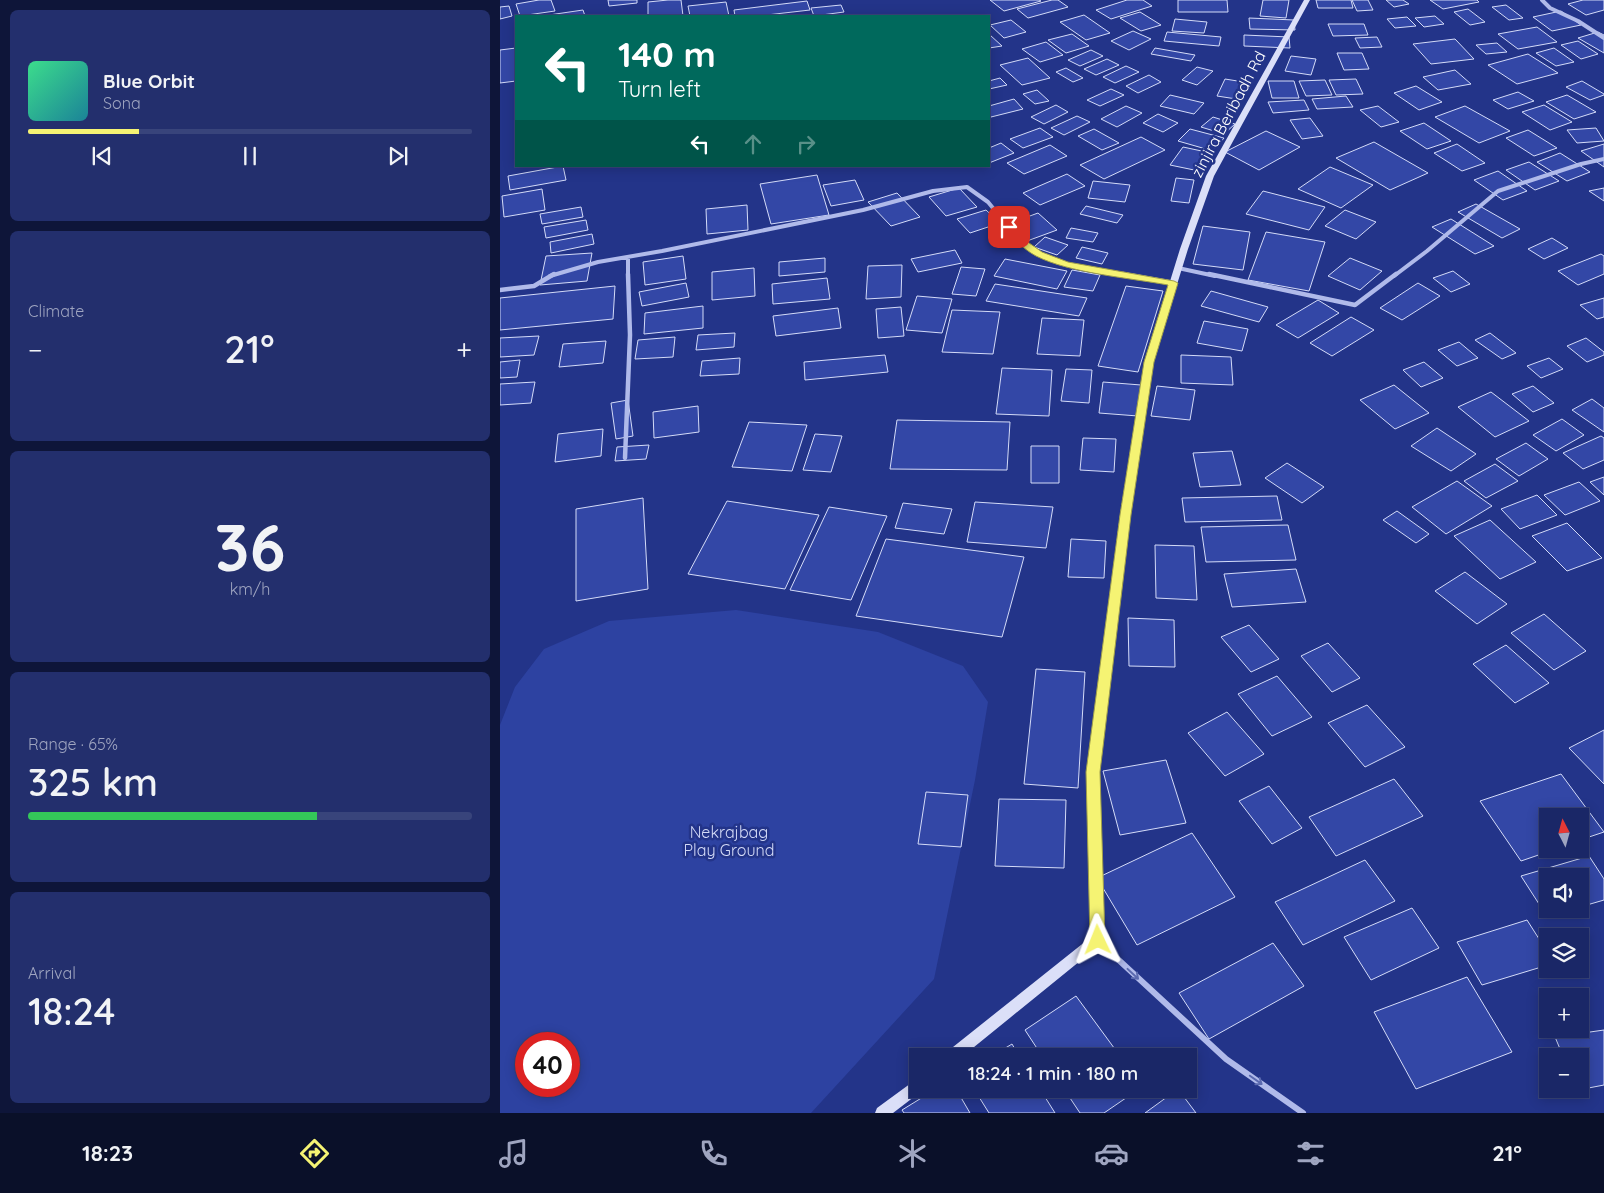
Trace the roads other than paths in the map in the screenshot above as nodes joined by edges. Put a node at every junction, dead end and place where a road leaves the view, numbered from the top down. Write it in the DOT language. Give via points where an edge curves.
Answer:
graph roads {
  1 [pos="1307,0"];
  2 [pos="1542,0"];
  3 [pos="1604,38"];
  4 [pos="1604,159"];
  5 [pos="628,257"];
  6 [pos="1178,268"];
  7 [pos="1174,283"];
  8 [pos="500,290"];
  9 [pos="625,458"];
  10 [pos="1098,940"];
  11 [pos="963,1048"];
  12 [pos="909,1092"];
  13 [pos="882,1113"];
  14 [pos="1303,1113"];
  1 -- 6 [label="street, zinjira Beribadh Rd" via="1210,176"];
  2 -- 3 [label="street" via="1550,8"];
  4 -- 6 [label="street" via="1498,191 1427,251 1355,305"];
  5 -- 7 [label="street" via="863,210 933,191 967,187 988,202 1019,240 1039,254 1066,264"];
  5 -- 8 [label="street" via="549,276 534,286"];
  5 -- 9 [label="street" via="630,335"];
  6 -- 7 [label="street, zinjira Beribadh Rd"];
  7 -- 10 [label="street, zinjira Beribadh Rd" via="1149,362 1125,515 1093,772"];
  10 -- 11 [label="street"];
  10 -- 14 [label="street, one-way" via="1226,1059"];
  12 -- 13 [label="street"];
}
